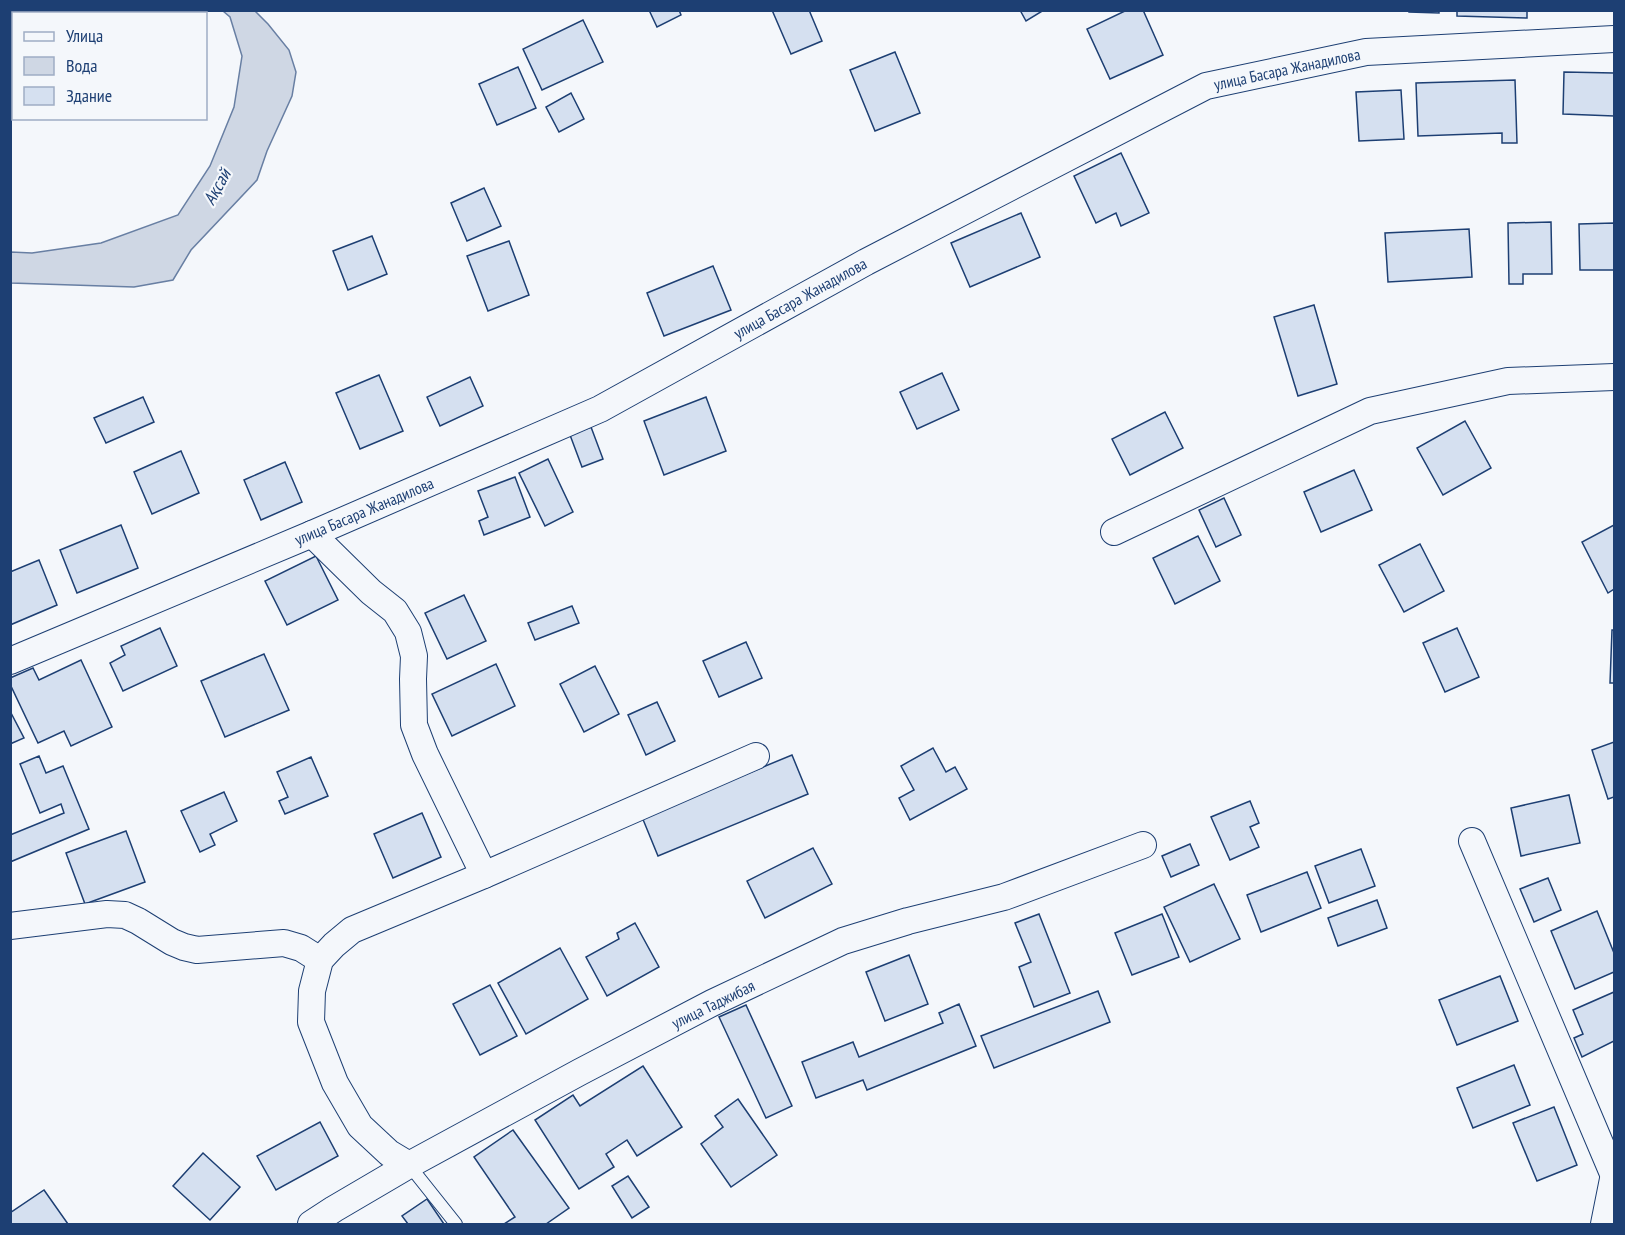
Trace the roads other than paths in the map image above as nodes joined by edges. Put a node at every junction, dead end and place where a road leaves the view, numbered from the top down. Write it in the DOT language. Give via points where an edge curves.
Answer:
graph roads {
  1 [pos="1614,39"];
  2 [pos="1614,376"];
  3 [pos="1114,532"];
  4 [pos="312,534"];
  5 [pos="10,661"];
  6 [pos="756,756"];
  7 [pos="1472,841"];
  8 [pos="1143,845"];
  9 [pos="484,875"];
  10 [pos="10,926"];
  11 [pos="320,960"];
  12 [pos="409,1165"];
  13 [pos="1614,1175"];
  14 [pos="311,1224"];
  15 [pos="456,1224"];
  16 [pos="1604,1224"];
  1 -- 4 [label="street, улица Басара Жанадилова" via="1366,52 1206,86 866,262 600,409"];
  2 -- 3 [label="street" via="1508,381 1370,411"];
  4 -- 5 [label="street, улица Басара Жанадилова"];
  4 -- 9 [label="street" via="395,611 408,632 414,656 414,725"];
  6 -- 9 [label="street"];
  7 -- 13 [label="street"];
  8 -- 12 [label="street, улица Таджибая" via="1004,897 843,941 712,1003"];
  9 -- 11 [label="street" via="352,930"];
  10 -- 11 [label="street" via="125,915 172,942 197,950 284,944 301,948"];
  11 -- 12 [label="street" via="312,991 311,1022 334,1083 360,1126 389,1153"];
  12 -- 14 [label="street, улица Таджибая"];
  12 -- 15 [label="lane"];
  13 -- 16 [label="street"];
}
